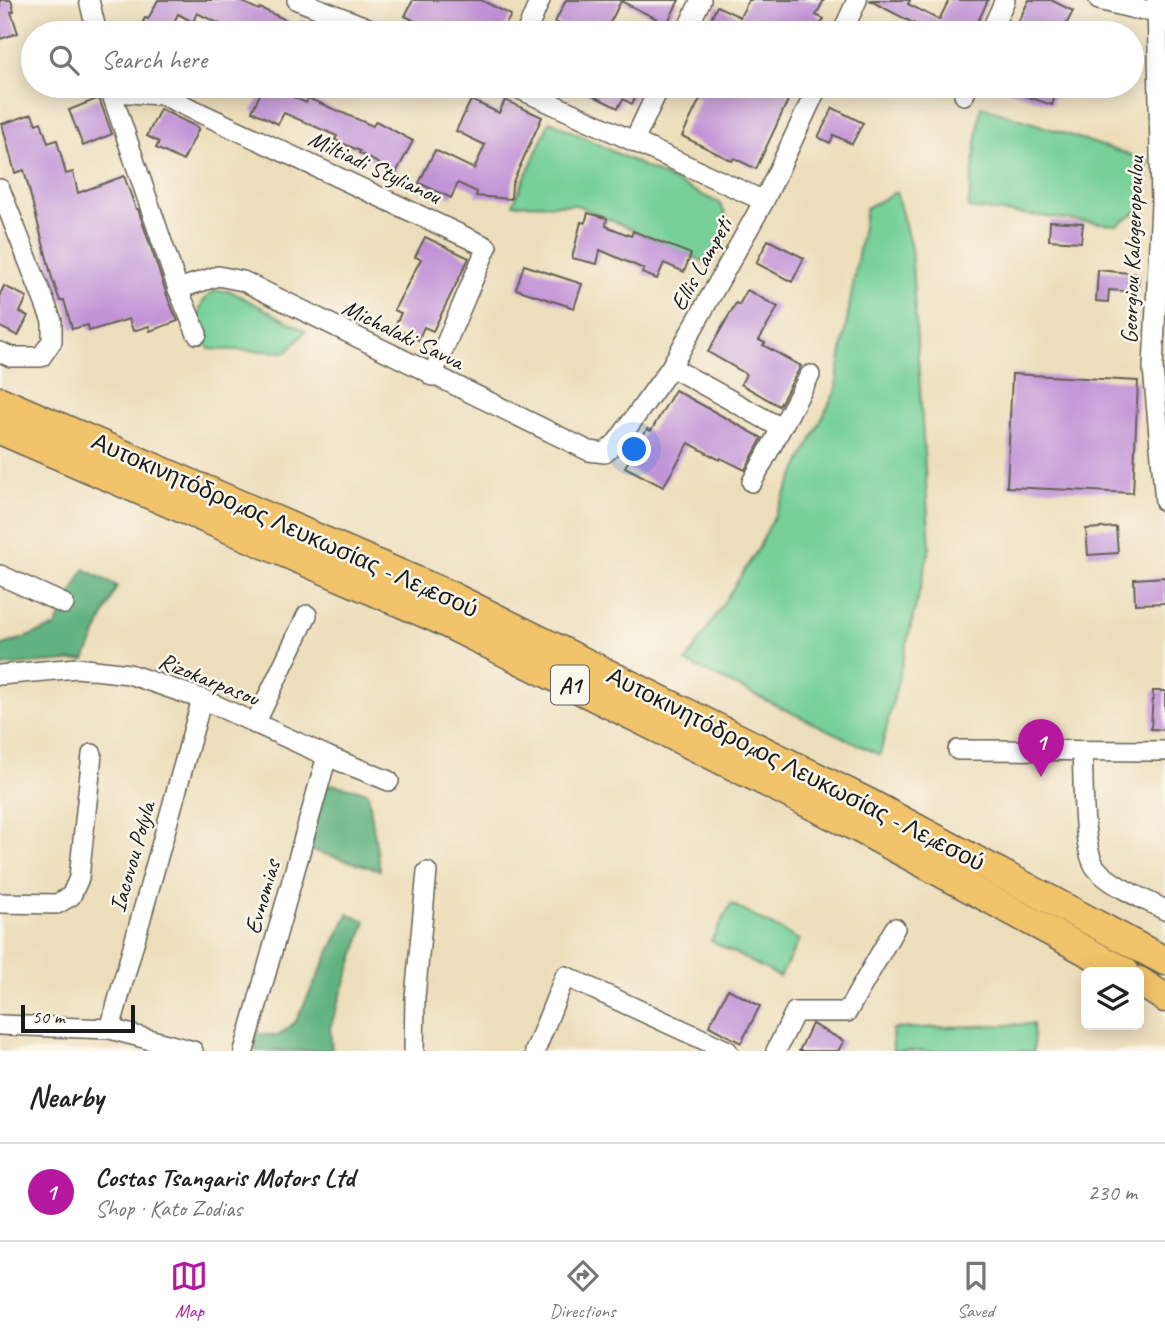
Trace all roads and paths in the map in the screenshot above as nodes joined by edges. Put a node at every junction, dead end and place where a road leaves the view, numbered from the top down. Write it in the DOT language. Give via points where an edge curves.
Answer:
graph roads {
  1 [pos="89,0"];
  2 [pos="297,0"];
  3 [pos="540,0"];
  4 [pos="701,0"];
  5 [pos="1005,0"];
  6 [pos="1099,0"];
  7 [pos="855,1"];
  8 [pos="1157,5"];
  9 [pos="94,21"];
  10 [pos="351,21"];
  11 [pos="531,21"];
  12 [pos="691,21"];
  13 [pos="847,21"];
  14 [pos="995,21"];
  15 [pos="113,98"];
  16 [pos="168,98"];
  17 [pos="539,98"];
  18 [pos="654,98"];
  19 [pos="812,98"];
  20 [pos="634,141"];
  21 [pos="0,189"];
  22 [pos="764,201"];
  23 [pos="178,289"];
  24 [pos="197,334"];
  25 [pos="0,352"];
  26 [pos="671,367"];
  27 [pos="810,375"];
  28 [pos="432,376"];
  29 [pos="0,383"];
  30 [pos="0,401"];
  31 [pos="781,428"];
  32 [pos="0,430"];
  33 [pos="605,453"];
  34 [pos="752,482"];
  35 [pos="1165,502"];
  36 [pos="0,575"];
  37 [pos="449,595"];
  38 [pos="64,604"];
  39 [pos="307,615"];
  40 [pos="0,676"];
  41 [pos="202,699"];
  42 [pos="255,724"];
  43 [pos="958,750"];
  44 [pos="1082,751"];
  45 [pos="1165,751"];
  46 [pos="92,754"];
  47 [pos="327,756"];
  48 [pos="389,781"];
  49 [pos="427,872"];
  50 [pos="0,903"];
  51 [pos="1165,910"];
  52 [pos="895,928"];
  53 [pos="1157,955"];
  54 [pos="1116,967"];
  55 [pos="1144,984"];
  56 [pos="1165,996"];
  57 [pos="0,1025"];
  58 [pos="110,1029"];
  59 [pos="193,1051"];
  60 [pos="244,1051"];
  61 [pos="414,1051"];
  62 [pos="536,1051"];
  63 [pos="728,1051"];
  64 [pos="776,1051"];
  1 -- 9 [label="street"];
  2 -- 10 [label="street"];
  3 -- 11 [label="street"];
  4 -- 12 [label="street"];
  5 -- 14 [label="street"];
  6 -- 8 [label="street" via="1135,9"];
  7 -- 13 [label="street"];
  8 -- 35 [label="street, Georgiou Kalogeropoulou" via="1161,203 1153,368"];
  15 -- 23 [label="street"];
  16 -- 28 [label="street, Miltiadi Stylianou" via="487,247"];
  17 -- 20 [label="street"];
  18 -- 20 [label="street"];
  19 -- 22 [label="street, Ellis Lampeti"];
  20 -- 22 [label="street"];
  21 -- 25 [label="street" via="52,321 52,341 41,357 11,357"];
  22 -- 26 [label="street, Ellis Lampeti"];
  23 -- 24 [label="street"];
  23 -- 28 [label="street, Michalaki Savva" via="218,276 243,281"];
  26 -- 31 [label="street"];
  26 -- 33 [label="street, Ellis Lampeti"];
  27 -- 31 [label="street"];
  28 -- 33 [label="street, Michalaki Savva" via="589,451"];
  29 -- 37 [label="highway" via="309,524"];
  30 -- 37 [label="highway, Αυτοκινητόδρομος Λευκωσίας - Λεμεσού / A1"];
  31 -- 34 [label="street"];
  32 -- 54 [label="highway, Αυτοκινητόδρομος Λευκωσίας - Λεμεσού / A1" via="438,619 860,829"];
  36 -- 38 [label="street"];
  37 -- 53 [label="highway, Αυτοκινητόδρομος Λευκωσίας - Λεμεσού / A1" via="869,803"];
  39 -- 42 [label="street"];
  40 -- 41 [label="street, Rizokarpasou" via="77,668 129,674"];
  41 -- 42 [label="street, Rizokarpasou"];
  41 -- 58 [label="street, Iacovou Polyla"];
  42 -- 47 [label="street, Rizokarpasou"];
  43 -- 44 [label="street"];
  44 -- 45 [label="street"];
  44 -- 51 [label="street" via="1087,841 1096,868"];
  46 -- 50 [label="street" via="79,878 71,896 57,904"];
  47 -- 48 [label="street, Rizokarpasou"];
  47 -- 60 [label="street, Evnomias"];
  49 -- 61 [label="street"];
  52 -- 64 [label="street" via="847,1012 795,1012"];
  55 -- 56 [label="highway"];
  57 -- 58 [label="street"];
  58 -- 59 [label="street"];
  62 -- 63 [label="street" via="565,976"];
}
